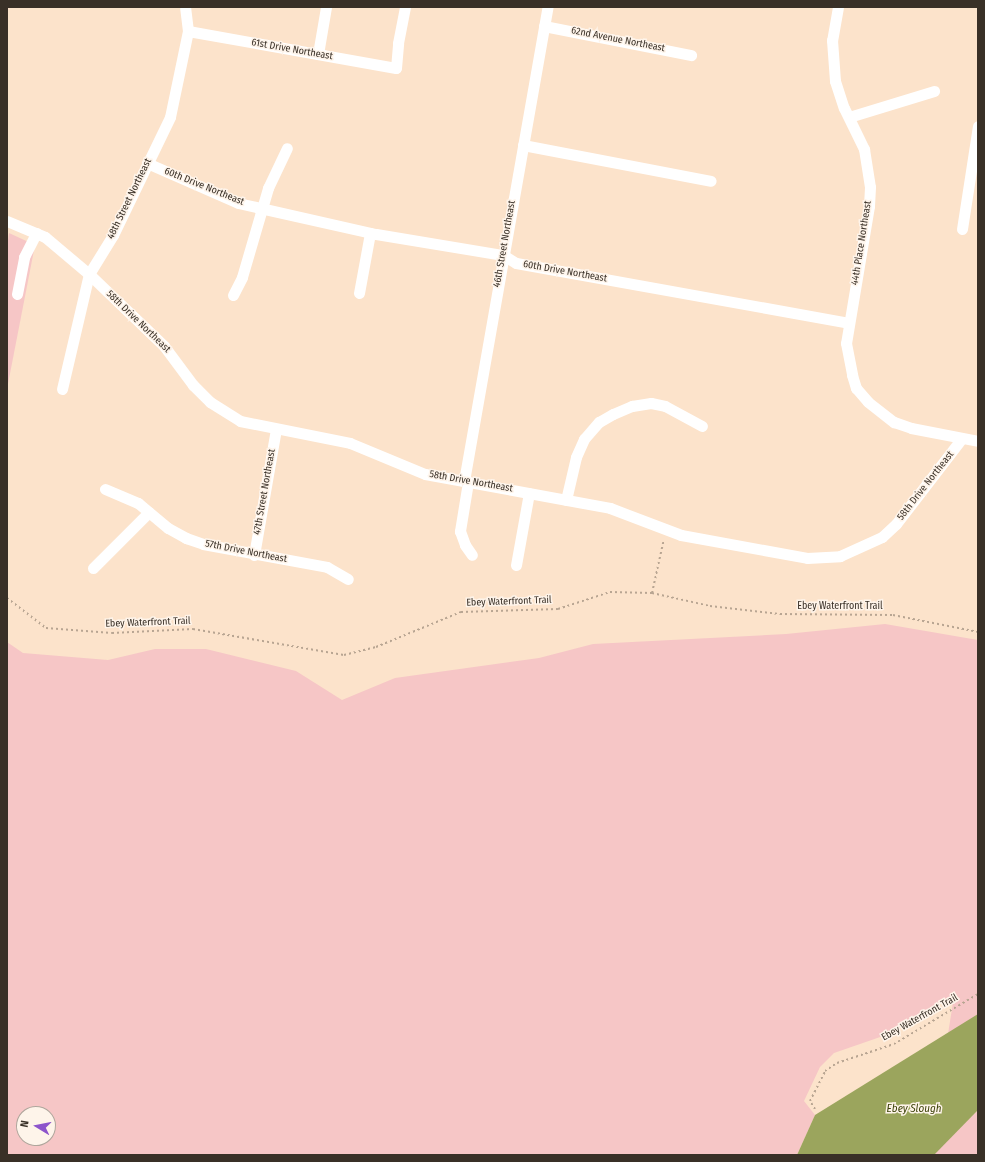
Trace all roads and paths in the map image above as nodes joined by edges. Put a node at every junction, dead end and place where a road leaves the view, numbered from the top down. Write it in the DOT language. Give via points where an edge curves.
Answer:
graph roads {
  1 [pos="326,7"];
  2 [pos="405,7"];
  3 [pos="548,7"];
  4 [pos="838,7"];
  5 [pos="185,8"];
  6 [pos="544,26"];
  7 [pos="188,31"];
  8 [pos="318,54"];
  9 [pos="691,55"];
  10 [pos="934,91"];
  11 [pos="849,118"];
  12 [pos="978,126"];
  13 [pos="523,145"];
  14 [pos="286,148"];
  15 [pos="147,164"];
  16 [pos="711,181"];
  17 [pos="261,208"];
  18 [pos="7,221"];
  19 [pos="962,229"];
  20 [pos="36,233"];
  21 [pos="370,233"];
  22 [pos="503,254"];
  23 [pos="89,274"];
  24 [pos="359,293"];
  25 [pos="17,294"];
  26 [pos="233,295"];
  27 [pos="849,323"];
  28 [pos="856,388"];
  29 [pos="62,389"];
  30 [pos="702,426"];
  31 [pos="276,429"];
  32 [pos="962,438"];
  33 [pos="978,441"];
  34 [pos="466,481"];
  35 [pos="105,489"];
  36 [pos="529,493"];
  37 [pos="566,500"];
  38 [pos="149,512"];
  39 [pos="667,531"];
  40 [pos="254,555"];
  41 [pos="472,555"];
  42 [pos="516,565"];
  43 [pos="93,568"];
  44 [pos="348,579"];
  45 [pos="652,593"];
  46 [pos="7,598"];
  47 [pos="978,632"];
  48 [pos="978,994"];
  49 [pos="815,1109"];
  1 -- 8 [label="street"];
  2 -- 8 [label="street, 61st Drive Northeast" via="396,68"];
  3 -- 6 [label="street, 46th Street Northeast"];
  4 -- 11 [label="street, 44th Place Northeast" via="832,40 832,61 835,81"];
  5 -- 7 [label="street, 48th Street Northeast"];
  6 -- 9 [label="street, 62nd Avenue Northeast"];
  6 -- 13 [label="street, 46th Street Northeast"];
  7 -- 8 [label="street, 61st Drive Northeast"];
  7 -- 15 [label="street, 48th Street Northeast" via="170,116"];
  10 -- 11 [label="street"];
  11 -- 27 [label="street, 44th Place Northeast" via="864,149 870,187"];
  12 -- 19 [label="street"];
  13 -- 16 [label="street"];
  13 -- 22 [label="street, 46th Street Northeast"];
  14 -- 17 [label="street"];
  15 -- 17 [label="street, 60th Drive Northeast" via="238,203"];
  15 -- 23 [label="street, 48th Street Northeast" via="113,235"];
  17 -- 21 [label="street, 60th Drive Northeast"];
  17 -- 26 [label="street" via="242,277"];
  18 -- 20 [label="street, 58th Drive Northeast"];
  20 -- 23 [label="street, 58th Drive Northeast" via="45,237"];
  20 -- 25 [label="street" via="24,257"];
  21 -- 22 [label="street, 60th Drive Northeast"];
  21 -- 24 [label="street"];
  22 -- 27 [label="street, 60th Drive Northeast" via="516,263"];
  22 -- 34 [label="street, 46th Street Northeast"];
  23 -- 29 [label="street, 48th Street Northeast"];
  23 -- 31 [label="street, 58th Drive Northeast" via="164,346 193,385 210,402 240,421"];
  27 -- 28 [label="street, 44th Place Northeast" via="847,361"];
  28 -- 32 [label="street, 58th Drive Northeast" via="868,402 894,422"];
  30 -- 37 [label="street" via="665,406 651,404 632,406 613,414 599,422 584,440 576,456"];
  31 -- 34 [label="street, 58th Drive Northeast" via="350,443 425,474"];
  31 -- 40 [label="street, 47th Street Northeast"];
  32 -- 33 [label="street, 58th Drive Northeast"];
  32 -- 39 [label="street, 58th Drive Northeast" via="896,524 876,540 840,556 807,558"];
  34 -- 36 [label="street, 58th Drive Northeast"];
  34 -- 41 [label="street, 46th Street Northeast" via="460,531"];
  35 -- 38 [label="street, 57th Drive Northeast" via="129,498"];
  36 -- 37 [label="street, 58th Drive Northeast"];
  36 -- 42 [label="street"];
  37 -- 39 [label="street, 58th Drive Northeast" via="616,510"];
  38 -- 40 [label="street, 57th Drive Northeast" via="168,528 186,538"];
  38 -- 43 [label="street"];
  39 -- 45 [label="path"];
  40 -- 44 [label="street, 57th Drive Northeast" via="327,567"];
  45 -- 46 [label="path, Ebey Waterfront Trail" via="610,592 558,609 540,611 461,612 376,647 344,655 193,629 112,633 46,628"];
  45 -- 47 [label="path, Ebey Waterfront Trail" via="710,606 780,614 893,615"];
  48 -- 49 [label="path, Ebey Waterfront Trail" via="894,1044 837,1063 825,1071 810,1101"];
}
